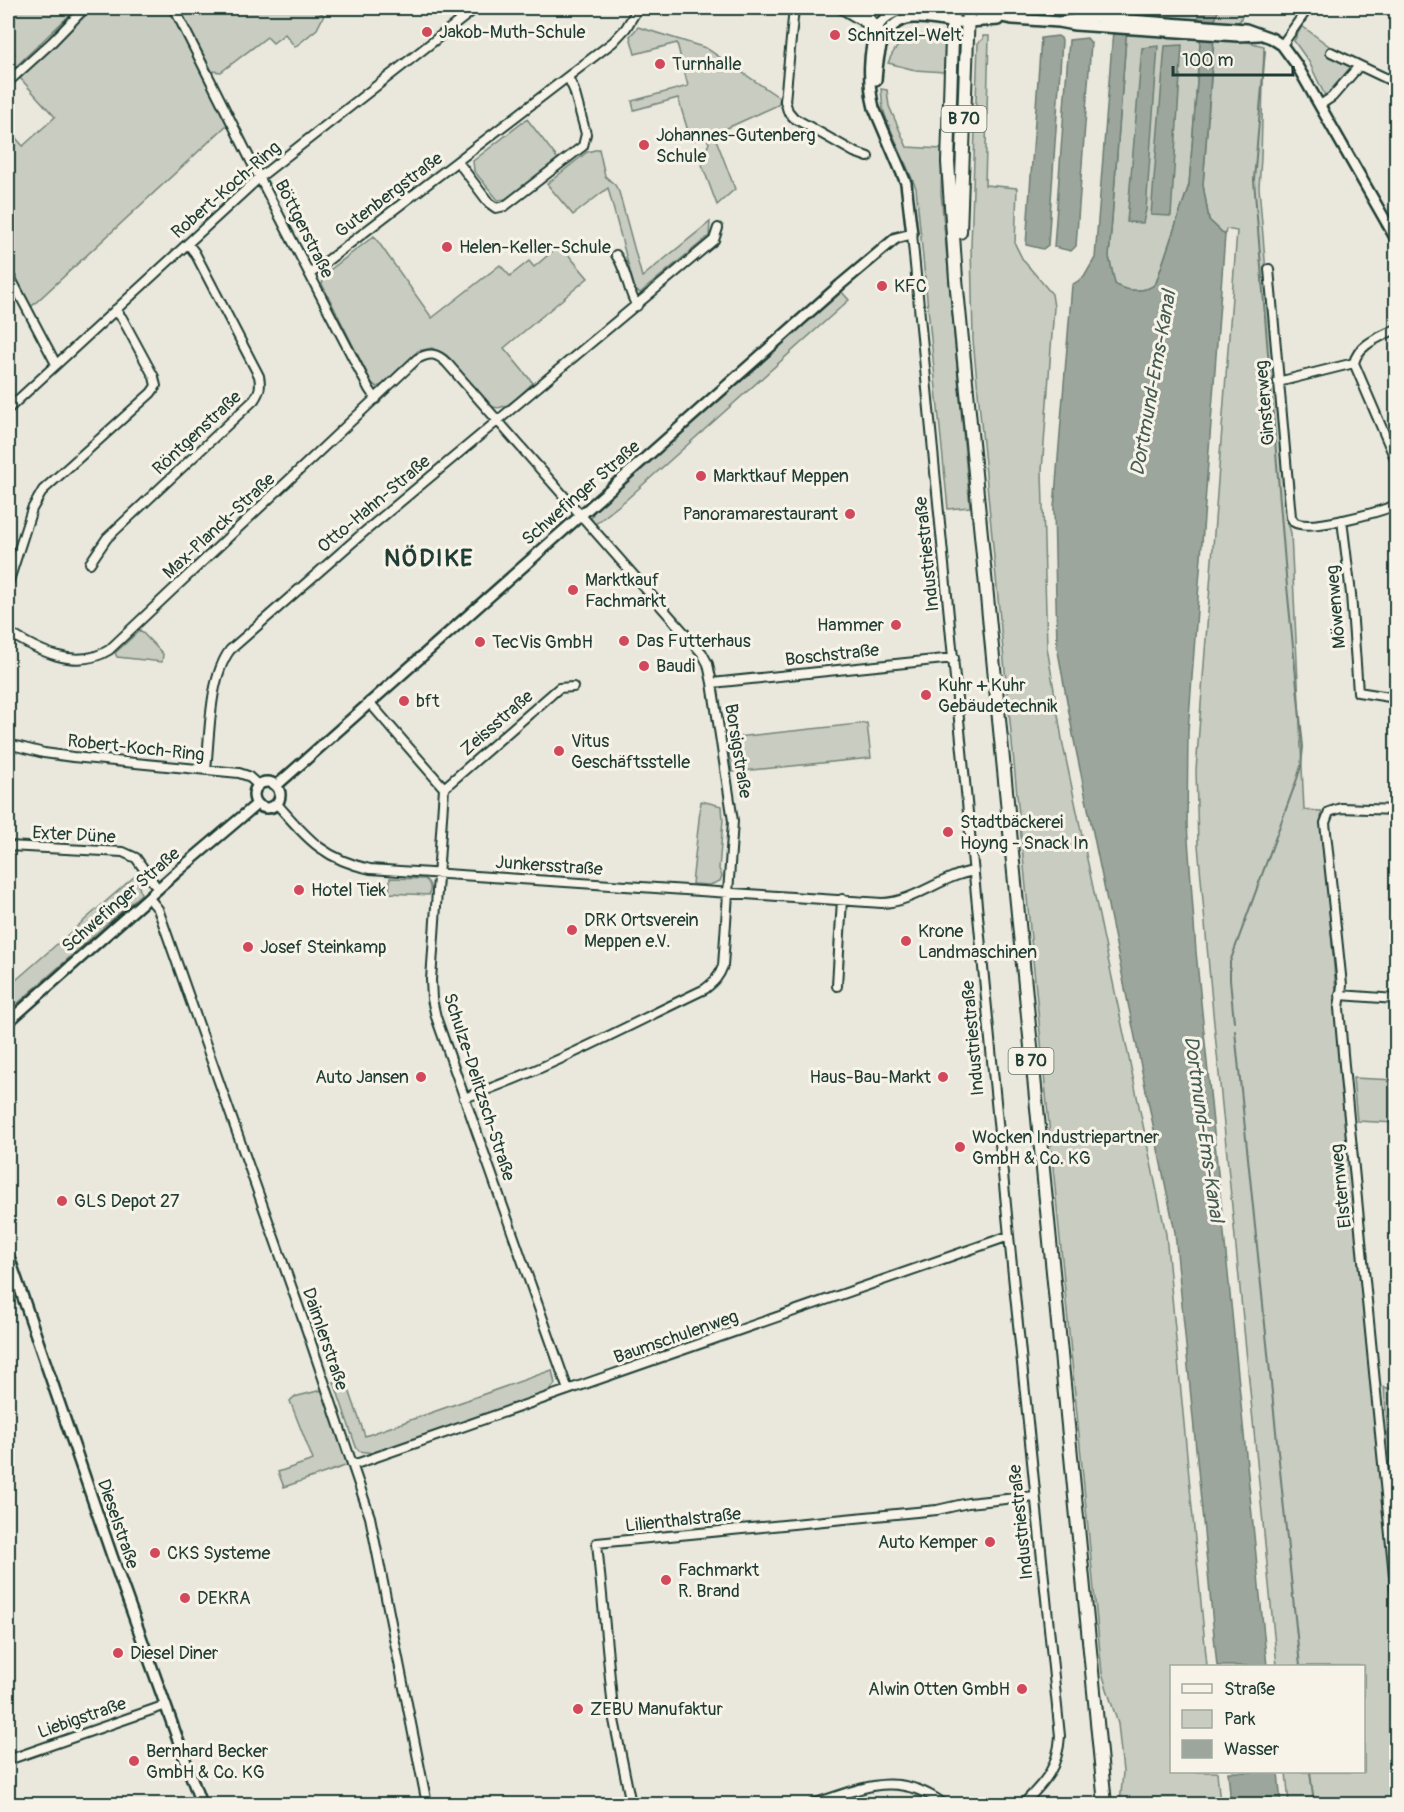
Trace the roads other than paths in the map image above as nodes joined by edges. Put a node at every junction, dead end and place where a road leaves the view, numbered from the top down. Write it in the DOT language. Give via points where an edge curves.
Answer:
graph roads {
  1 [pos="85,8"];
  2 [pos="174,8"];
  3 [pos="476,8"];
  4 [pos="638,8"];
  5 [pos="794,8"];
  6 [pos="840,8"];
  7 [pos="853,8"];
  8 [pos="910,8"];
  9 [pos="953,8"];
  10 [pos="1308,8"];
  11 [pos="968,13"];
  12 [pos="867,15"];
  13 [pos="891,20"];
  14 [pos="951,22"];
  15 [pos="867,24"];
  16 [pos="1130,24"];
  17 [pos="878,27"];
  18 [pos="1218,31"];
  19 [pos="1261,35"];
  20 [pos="878,41"];
  21 [pos="1282,45"];
  22 [pos="1331,52"];
  23 [pos="1359,66"];
  24 [pos="568,77"];
  25 [pos="8,82"];
  26 [pos="1396,83"];
  27 [pos="1320,105"];
  28 [pos="868,158"];
  29 [pos="458,162"];
  30 [pos="260,177"];
  31 [pos="718,228"];
  32 [pos="912,234"];
  33 [pos="1396,239"];
  34 [pos="188,244"];
  35 [pos="616,255"];
  36 [pos="1269,269"];
  37 [pos="8,273"];
  38 [pos="310,274"];
  39 [pos="637,306"];
  40 [pos="115,310"];
  41 [pos="959,317"];
  42 [pos="1396,329"];
  43 [pos="432,353"];
  44 [pos="1354,363"];
  45 [pos="56,364"];
  46 [pos="1278,382"];
  47 [pos="376,399"];
  48 [pos="8,409"];
  49 [pos="497,420"];
  50 [pos="1396,461"];
  51 [pos="1396,505"];
  52 [pos="581,516"];
  53 [pos="1342,520"];
  54 [pos="90,563"];
  55 [pos="8,584"];
  56 [pos="8,632"];
  57 [pos="954,658"];
  58 [pos="712,683"];
  59 [pos="573,687"];
  60 [pos="1396,698"];
  61 [pos="369,702"];
  62 [pos="8,744"];
  63 [pos="206,770"];
  64 [pos="258,786"];
  65 [pos="276,786"];
  66 [pos="444,788"];
  67 [pos="257,804"];
  68 [pos="277,804"];
  69 [pos="1396,810"];
  70 [pos="8,846"];
  71 [pos="974,871"];
  72 [pos="437,874"];
  73 [pos="158,889"];
  74 [pos="729,894"];
  75 [pos="148,898"];
  76 [pos="842,899"];
  77 [pos="837,986"];
  78 [pos="1341,995"];
  79 [pos="1396,999"];
  80 [pos="8,1022"];
  81 [pos="464,1098"];
  82 [pos="1009,1236"];
  83 [pos="8,1254"];
  84 [pos="568,1390"];
  85 [pos="353,1465"];
  86 [pos="1035,1496"];
  87 [pos="1394,1546"];
  88 [pos="1396,1596"];
  89 [pos="166,1705"];
  90 [pos="8,1760"];
  91 [pos="201,1804"];
  92 [pos="427,1804"];
  93 [pos="631,1804"];
  94 [pos="812,1804"];
  95 [pos="944,1804"];
  96 [pos="1023,1804"];
  97 [pos="1105,1804"];
  1 -- 25 [label="street"];
  2 -- 30 [label="street, Böttgerstraße"];
  3 -- 30 [label="street, Robert-Koch-Ring"];
  4 -- 24 [label="street, Gutenbergstraße" via="613,42"];
  5 -- 28 [label="street" via="784,101 788,111"];
  6 -- 15 [label="street"];
  7 -- 12 [label="street"];
  8 -- 13 [label="street, Industriestraße"];
  9 -- 11 [label="street"];
  9 -- 14 [label="main road, B 70"];
  10 -- 21 [label="street"];
  11 -- 14 [label="street"];
  11 -- 16 [label="street" via="1075,25"];
  11 -- 41 [label="main road, B 70"];
  12 -- 13 [label="street"];
  12 -- 17 [label="street"];
  13 -- 14 [label="street"];
  13 -- 17 [label="street, Industriestraße"];
  13 -- 20 [label="street, Industriestraße" via="889,29"];
  14 -- 41 [label="main road, B 70" via="948,162"];
  15 -- 17 [label="street"];
  15 -- 20 [label="street"];
  16 -- 18 [label="street" via="1200,34"];
  16 -- 18 [label="street" via="1194,24"];
  17 -- 20 [label="street, Industriestraße"];
  18 -- 19 [label="street"];
  18 -- 19 [label="street" via="1246,29"];
  19 -- 21 [label="street"];
  20 -- 32 [label="street, Industriestraße" via="875,81 879,119 906,183"];
  21 -- 27 [label="street"];
  22 -- 23 [label="street"];
  23 -- 26 [label="street"];
  23 -- 27 [label="street"];
  24 -- 29 [label="street, Gutenbergstraße"];
  24 -- 29 [label="street, Gutenbergstraße" via="585,141 523,193 496,208"];
  27 -- 33 [label="street"];
  29 -- 38 [label="street, Gutenbergstraße"];
  30 -- 34 [label="street, Robert-Koch-Ring"];
  30 -- 38 [label="street, Böttgerstraße"];
  31 -- 39 [label="street, Otto-Hahn-Straße" via="714,240"];
  32 -- 52 [label="street, Schwefinger Straße" via="896,238 883,249"];
  32 -- 57 [label="street, Industriestraße"];
  34 -- 40 [label="street, Robert-Koch-Ring"];
  34 -- 54 [label="street, Röntgenstraße" via="259,376 259,393 107,538"];
  35 -- 39 [label="street"];
  36 -- 46 [label="street, Ginsterweg"];
  37 -- 45 [label="street"];
  38 -- 47 [label="street, Böttgerstraße"];
  39 -- 49 [label="street, Otto-Hahn-Straße"];
  40 -- 45 [label="street, Robert-Koch-Ring"];
  40 -- 55 [label="street" via="156,386 43,490 32,509"];
  41 -- 97 [label="main road, B 70"];
  42 -- 44 [label="street" via="1364,347"];
  43 -- 47 [label="street, Max-Planck-Straße" via="417,359"];
  43 -- 49 [label="street, Borsigstraße" via="447,363"];
  44 -- 46 [label="street"];
  44 -- 50 [label="street"];
  45 -- 48 [label="street, Robert-Koch-Ring"];
  46 -- 53 [label="street, Ginsterweg" via="1294,522 1303,526"];
  47 -- 56 [label="street, Max-Planck-Straße" via="109,650 90,659 58,656 32,647"];
  49 -- 52 [label="street, Borsigstraße"];
  49 -- 63 [label="street, Otto-Hahn-Straße" via="230,650 216,677"];
  51 -- 53 [label="street"];
  52 -- 58 [label="street, Borsigstraße" via="702,653"];
  52 -- 61 [label="street, Schwefinger Straße"];
  53 -- 60 [label="street, Möwenweg" via="1358,692"];
  57 -- 58 [label="street, Boschstraße"];
  57 -- 71 [label="street, Industriestraße"];
  58 -- 74 [label="street, Borsigstraße" via="733,821"];
  59 -- 66 [label="street, Zeissstraße" via="559,688"];
  61 -- 65 [label="street, Schwefinger Straße"];
  61 -- 66 [label="street"];
  62 -- 63 [label="street, Robert-Koch-Ring" via="73,757"];
  63 -- 64 [label="street, Robert-Koch-Ring" via="239,772"];
  64 -- 65 [label="street" via="265,782"];
  64 -- 67 [label="street" via="254,793"];
  65 -- 68 [label="street" via="280,795"];
  66 -- 72 [label="street, Schulze-Delitzsch-Straße"];
  67 -- 68 [label="street" via="264,808"];
  67 -- 73 [label="street, Schwefinger Straße"];
  68 -- 72 [label="street, Junkersstraße" via="323,852 345,864"];
  69 -- 78 [label="street, Elsternweg" via="1341,808 1329,812 1325,823"];
  70 -- 73 [label="street, Exter Düne" via="123,852 136,858"];
  71 -- 76 [label="street, Junkersstraße" via="959,873 894,903"];
  71 -- 82 [label="street, Industriestraße"];
  72 -- 74 [label="street, Junkersstraße"];
  72 -- 81 [label="street, Schulze-Delitzsch-Straße" via="432,999"];
  73 -- 75 [label="street, Schwefinger Straße"];
  74 -- 76 [label="street, Junkersstraße"];
  74 -- 81 [label="street, Borsigstraße" via="723,966 705,989"];
  75 -- 80 [label="street, Schwefinger Straße"];
  75 -- 85 [label="street, Daimlerstraße" via="158,909"];
  76 -- 77 [label="street"];
  78 -- 79 [label="street"];
  78 -- 87 [label="street, Elsternweg" via="1345,1077"];
  81 -- 84 [label="street, Schulze-Delitzsch-Straße"];
  82 -- 84 [label="street, Baumschulenweg"];
  82 -- 86 [label="street, Industriestraße"];
  83 -- 89 [label="street, Dieselstraße"];
  84 -- 85 [label="street, Baumschulenweg"];
  85 -- 92 [label="street, Daimlerstraße" via="370,1517"];
  86 -- 93 [label="street, Lilienthalstraße" via="937,1510 597,1543 614,1720"];
  86 -- 96 [label="street, Industriestraße" via="1060,1736 1052,1770"];
  87 -- 88 [label="street, Elsternweg"];
  89 -- 90 [label="street, Liebigstraße"];
  89 -- 91 [label="street, Dieselstraße"];
  94 -- 95 [label="street" via="873,1785 898,1784 926,1792"];
}
